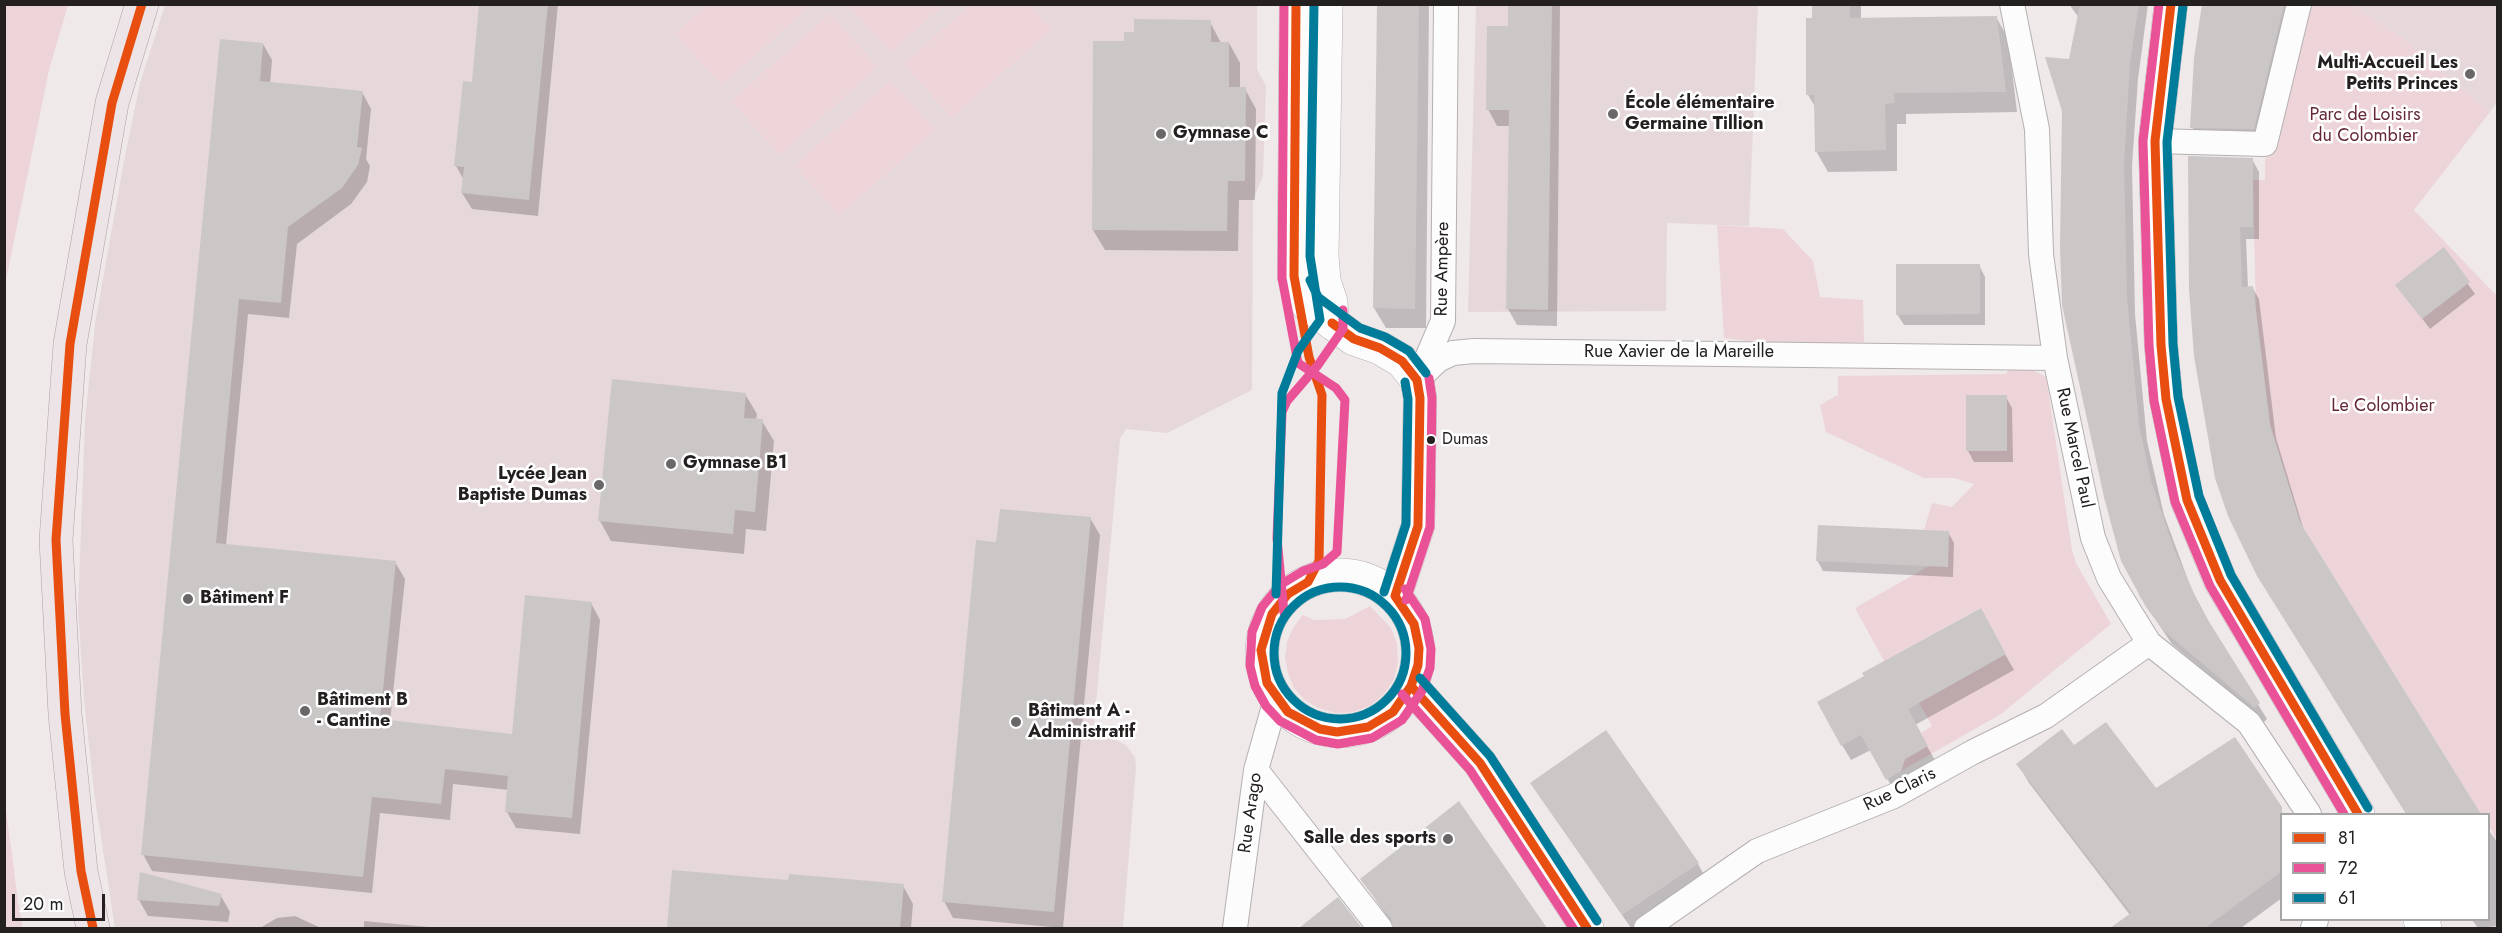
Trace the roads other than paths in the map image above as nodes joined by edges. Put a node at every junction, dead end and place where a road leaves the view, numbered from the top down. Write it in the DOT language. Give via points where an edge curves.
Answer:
graph roads {
  1 [pos="142,4"];
  2 [pos="1296,4"];
  3 [pos="1326,4"];
  4 [pos="1446,4"];
  5 [pos="2012,4"];
  6 [pos="2171,4"];
  7 [pos="2299,4"];
  8 [pos="2155,141"];
  9 [pos="1332,323"];
  10 [pos="2055,358"];
  11 [pos="1417,380"];
  12 [pos="1395,596"];
  13 [pos="2150,643"];
  14 [pos="1411,687"];
  15 [pos="1276,699"];
  16 [pos="1256,770"];
  17 [pos="2308,813"];
  18 [pos="2357,813"];
  19 [pos="93,928"];
  20 [pos="1235,928"];
  21 [pos="1380,928"];
  22 [pos="1587,928"];
  23 [pos="1646,928"];
  1 -- 19 [label="main road" via="112,103 70,344 56,540 65,714 81,871"];
  2 -- 9 [label="street" via="1294,276 1308,306"];
  3 -- 9 [label="street" via="1322,256"];
  4 -- 11 [label="street, Rue Ampère" via="1443,321"];
  5 -- 10 [label="street, Rue Marcel Paul" via="2037,129 2041,254"];
  6 -- 8 [label="street"];
  7 -- 8 [label="street" via="2265,144"];
  8 -- 18 [label="street" via="2161,345 2166,399 2187,500 2220,580"];
  9 -- 11 [label="street" via="1354,339 1402,361"];
  10 -- 11 [label="street, Rue Xavier de la Mareille" via="1474,351 1453,353 1438,360"];
  10 -- 13 [label="street, Rue Marcel Paul" via="2093,537 2109,578"];
  11 -- 12 [label="street" via="1418,526"];
  12 -- 14 [label="street" via="1414,624 1419,648"];
  12 -- 15 [label="street" via="1377,584 1343,574 1308,582 1288,594 1272,614 1262,650 1267,683"];
  13 -- 17 [label="street, Rue Marcel Paul" via="2249,723"];
  13 -- 23 [label="street, Rue Claris" via="2046,716 1894,796 1758,851"];
  14 -- 15 [label="street" via="1393,712 1353,731 1311,726"];
  14 -- 22 [label="street" via="1480,763"];
  15 -- 16 [label="street, Rue Arago"];
  16 -- 20 [label="street, Rue Arago"];
  16 -- 21 [label="street"];
}
